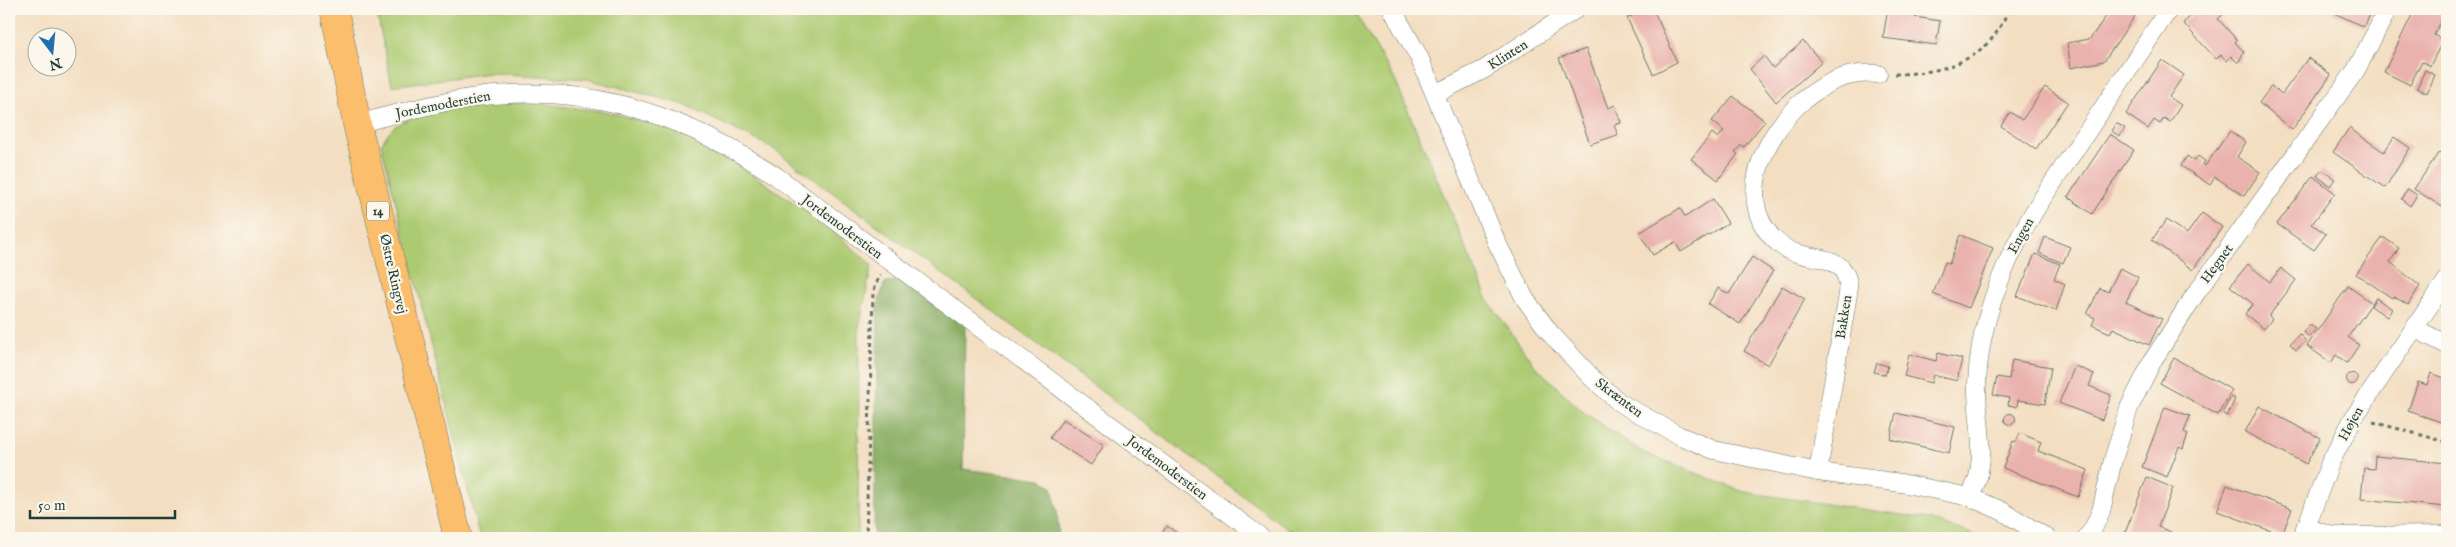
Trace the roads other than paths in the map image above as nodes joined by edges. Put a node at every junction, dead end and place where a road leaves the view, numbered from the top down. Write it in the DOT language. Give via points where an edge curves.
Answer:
graph roads {
  1 [pos="334,9"];
  2 [pos="1392,9"];
  3 [pos="1576,9"];
  4 [pos="2169,9"];
  5 [pos="2388,9"];
  6 [pos="1878,74"];
  7 [pos="1435,94"];
  8 [pos="357,124"];
  9 [pos="2447,280"];
  10 [pos="2414,328"];
  11 [pos="2447,346"];
  12 [pos="1818,472"];
  13 [pos="1970,497"];
  14 [pos="2303,533"];
  15 [pos="2447,535"];
  16 [pos="458,538"];
  17 [pos="1262,538"];
  18 [pos="2047,538"];
  19 [pos="2086,538"];
  1 -- 8 [label="main road, Østre Ringvej / 14"];
  2 -- 7 [label="street, Skrænten"];
  3 -- 7 [label="street, Klinten" via="1485,69"];
  4 -- 13 [label="street, Engen" via="2038,205 2002,270 1985,329 1978,371 1980,464"];
  5 -- 19 [label="street, Hegnet" via="2356,70 2196,293 2153,360 2129,408 2101,511"];
  6 -- 12 [label="street, Bakken" via="1847,74 1814,92 1779,127 1758,169 1756,211 1769,234 1797,255 1834,264 1847,279 1848,294"];
  7 -- 12 [label="street, Skrænten" via="1497,243 1522,292 1551,334 1592,378 1620,402 1678,435 1714,450"];
  8 -- 16 [label="main road, Østre Ringvej / 14"];
  8 -- 17 [label="street, Jordemoderstien" via="456,100 496,95 595,99 643,109 685,124 746,156"];
  9 -- 10 [label="street, Højen"];
  10 -- 11 [label="street"];
  10 -- 14 [label="street, Højen" via="2354,417 2330,463"];
  12 -- 13 [label="street, Skrænten" via="1901,483"];
  13 -- 18 [label="street, Skrænten" via="2002,511"];
  14 -- 15 [label="street, Højen" via="2332,536"];
}
